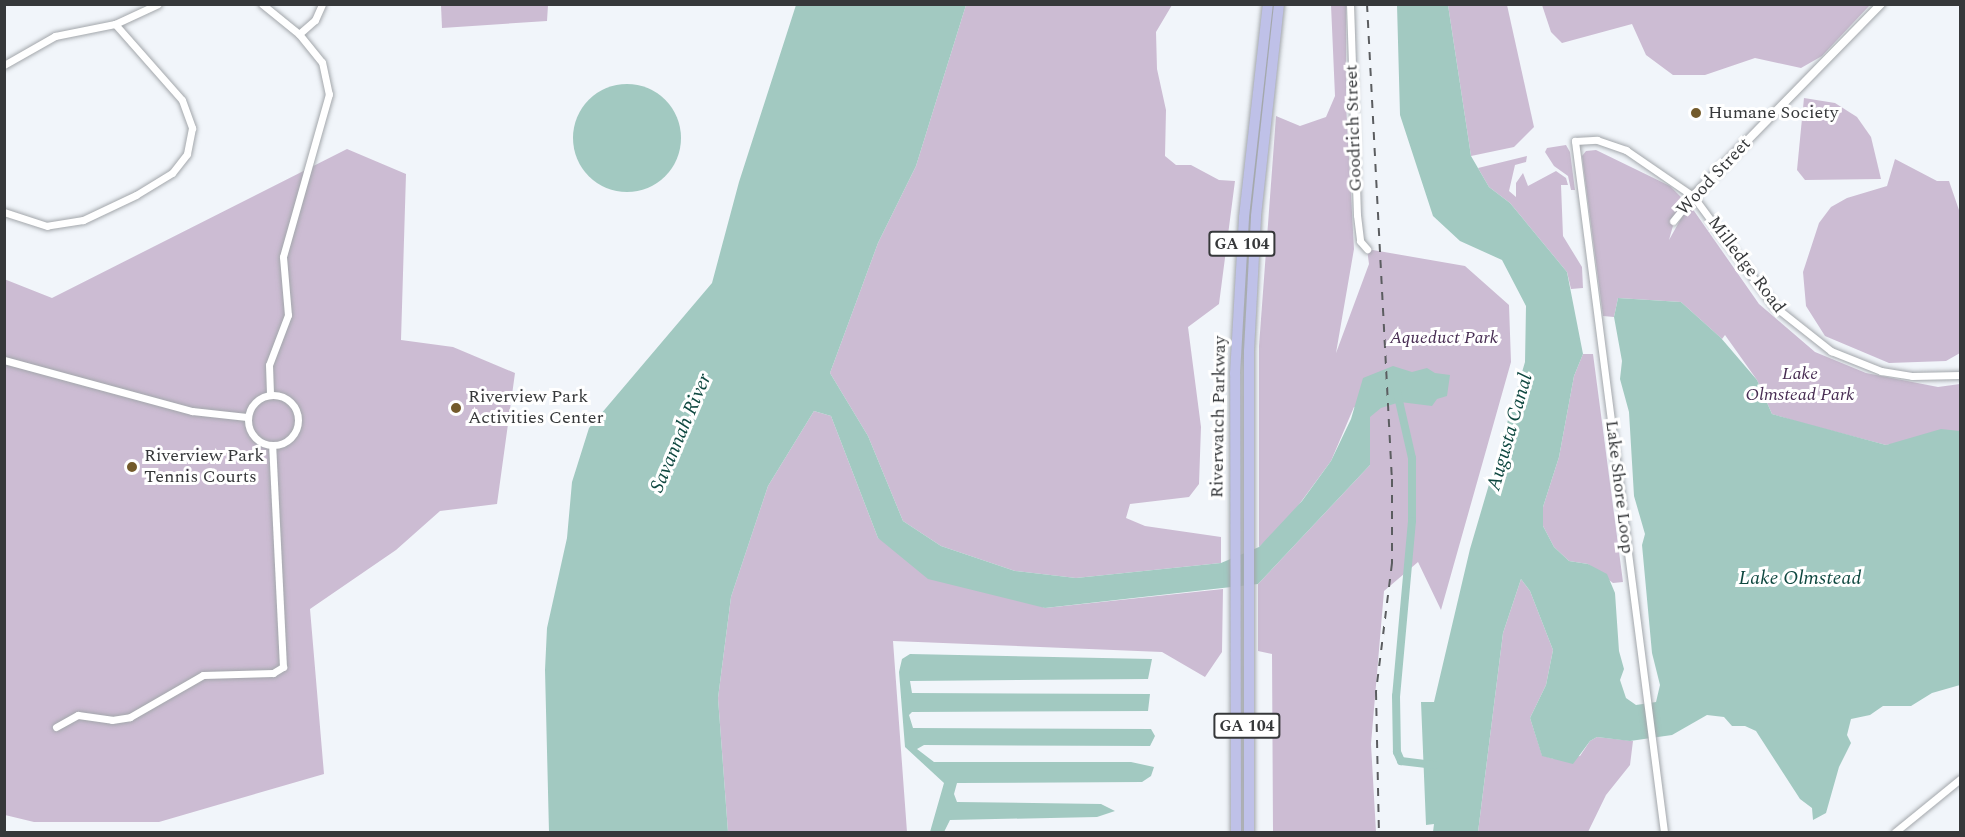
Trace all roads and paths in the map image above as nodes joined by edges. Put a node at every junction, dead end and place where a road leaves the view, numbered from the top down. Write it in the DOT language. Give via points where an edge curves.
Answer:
graph roads {
  1 [pos="158,4"];
  2 [pos="262,4"];
  3 [pos="322,4"];
  4 [pos="1268,4"];
  5 [pos="1279,4"];
  6 [pos="1350,4"];
  7 [pos="1881,4"];
  8 [pos="115,24"];
  9 [pos="299,34"];
  10 [pos="4,65"];
  11 [pos="1575,141"];
  12 [pos="1693,196"];
  13 [pos="4,212"];
  14 [pos="1673,221"];
  15 [pos="1367,249"];
  16 [pos="4,360"];
  17 [pos="1960,375"];
  18 [pos="270,395"];
  19 [pos="247,417"];
  20 [pos="272,446"];
  21 [pos="56,727"];
  22 [pos="1960,779"];
  23 [pos="1236,832"];
  24 [pos="1249,832"];
  25 [pos="1664,832"];
  26 [pos="1895,832"];
  1 -- 8 [label="street"];
  2 -- 9 [label="street"];
  3 -- 9 [label="street" via="315,20"];
  4 -- 23 [label="main road, Riverwatch Parkway / GA 104" via="1240,260 1234,484"];
  5 -- 24 [label="main road, Riverwatch Parkway / GA 104" via="1256,216 1249,351"];
  6 -- 15 [label="street, Goodrich Street" via="1357,215 1360,241"];
  7 -- 12 [label="street, Wood Street"];
  8 -- 10 [label="street" via="55,36"];
  8 -- 13 [label="street" via="186,107 192,136 183,160 166,177 136,195 74,223 38,225"];
  9 -- 18 [label="street" via="322,62 329,101 283,257 288,315 269,365"];
  11 -- 12 [label="street, Milledge Road" via="1598,140 1626,150"];
  11 -- 25 [label="street, Lake Shore Loop"];
  12 -- 14 [label="street, Wood Street"];
  12 -- 17 [label="street, Milledge Road" via="1774,306 1808,336 1846,358 1881,371 1912,376"];
  16 -- 19 [label="street" via="210,414"];
  18 -- 19 [label="street" via="255,402"];
  18 -- 20 [label="street" via="286,398 298,419 288,441"];
  19 -- 20 [label="street" via="251,433"];
  20 -- 21 [label="street" via="283,667 273,673 203,675 130,717 112,720 78,715"];
  22 -- 26 [label="street"];
}
